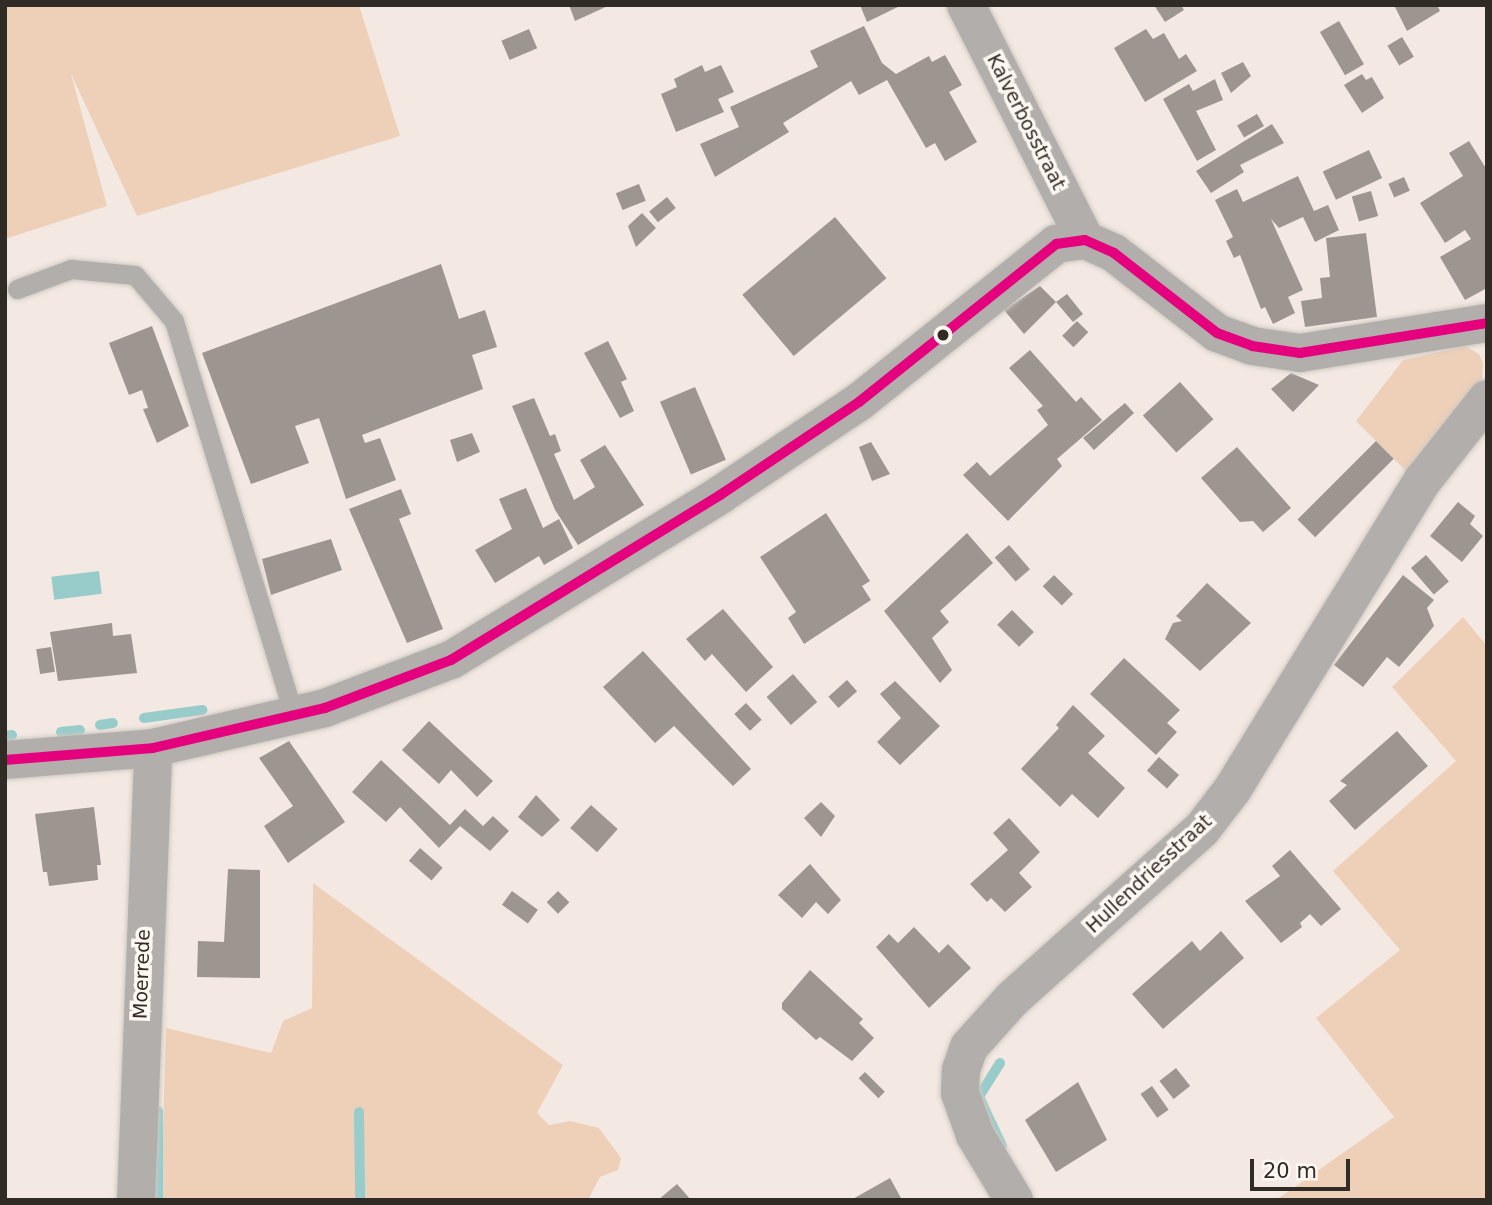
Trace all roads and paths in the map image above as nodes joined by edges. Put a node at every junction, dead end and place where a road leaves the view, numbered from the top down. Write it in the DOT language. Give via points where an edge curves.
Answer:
graph roads {
  1 [pos="966,5"];
  2 [pos="1086,240"];
  3 [pos="17,289"];
  4 [pos="1487,323"];
  5 [pos="1487,399"];
  6 [pos="294,716"];
  7 [pos="153,748"];
  8 [pos="5,760"];
  9 [pos="136,1200"];
  10 [pos="1014,1200"];
  1 -- 2 [label="street, Kalverbosstraat"];
  2 -- 4 [label="street" via="1122,259 1217,332 1252,346 1300,354"];
  2 -- 6 [label="street" via="1056,244 859,402 720,495 451,660 355,698"];
  3 -- 6 [label="lane" via="71,269 135,275 174,321"];
  5 -- 10 [label="street, Hullendriesstraat" via="1423,480 1232,790 1202,829 1012,999 969,1047 961,1069 962,1100 975,1135"];
  6 -- 7 [label="street"];
  7 -- 8 [label="street"];
  7 -- 9 [label="street, Moerrede"];
}
